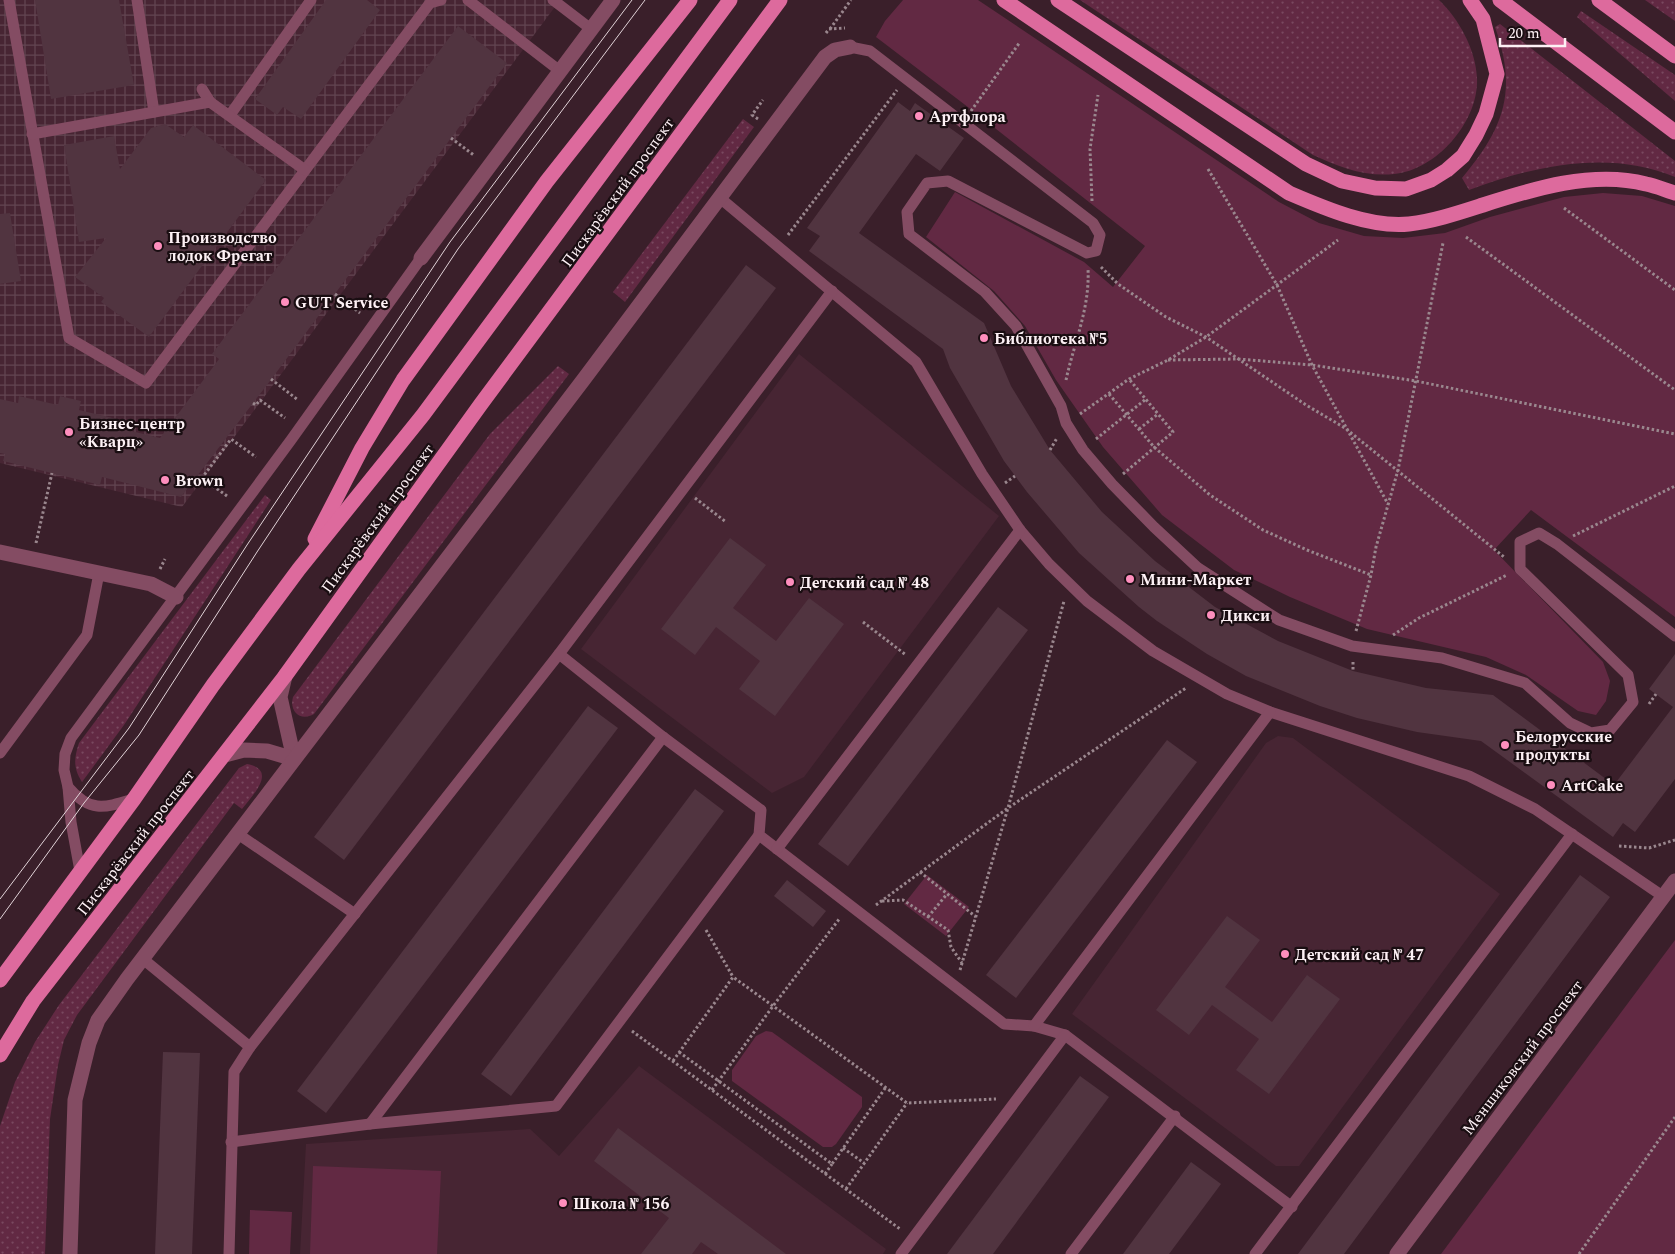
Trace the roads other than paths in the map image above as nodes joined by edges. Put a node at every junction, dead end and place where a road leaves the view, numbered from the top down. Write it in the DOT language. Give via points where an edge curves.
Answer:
graph roads {
  1 [pos="8,0"];
  2 [pos="137,0"];
  3 [pos="311,0"];
  4 [pos="468,0"];
  5 [pos="553,0"];
  6 [pos="613,0"];
  7 [pos="690,0"];
  8 [pos="730,0"];
  9 [pos="1004,0"];
  10 [pos="1058,0"];
  11 [pos="1470,0"];
  12 [pos="1500,0"];
  13 [pos="1599,0"];
  14 [pos="432,1"];
  15 [pos="780,1"];
  16 [pos="591,29"];
  17 [pos="850,47"];
  18 [pos="1675,56"];
  19 [pos="560,71"];
  20 [pos="202,89"];
  21 [pos="210,102"];
  22 [pos="154,112"];
  23 [pos="230,115"];
  24 [pos="1675,132"];
  25 [pos="32,134"];
  26 [pos="305,170"];
  27 [pos="1675,193"];
  28 [pos="720,198"];
  29 [pos="421,258"];
  30 [pos="832,291"];
  31 [pos="1020,530"];
  32 [pos="0,552"];
  33 [pos="299,568"];
  34 [pos="99,573"];
  35 [pos="176,598"];
  36 [pos="1675,636"];
  37 [pos="559,654"];
  38 [pos="285,676"];
  39 [pos="1270,712"];
  40 [pos="662,736"];
  41 [pos="0,753"];
  42 [pos="225,755"];
  43 [pos="294,759"];
  44 [pos="68,787"];
  45 [pos="134,798"];
  46 [pos="238,834"];
  47 [pos="1572,834"];
  48 [pos="759,835"];
  49 [pos="777,849"];
  50 [pos="80,871"];
  51 [pos="1675,881"];
  52 [pos="1664,896"];
  53 [pos="355,914"];
  54 [pos="143,959"];
  55 [pos="0,980"];
  56 [pos="1034,1026"];
  57 [pos="1065,1035"];
  58 [pos="250,1047"];
  59 [pos="0,1055"];
  60 [pos="1175,1116"];
  61 [pos="370,1124"];
  62 [pos="231,1142"];
  63 [pos="1292,1206"];
  64 [pos="70,1254"];
  65 [pos="229,1254"];
  66 [pos="901,1254"];
  67 [pos="1071,1254"];
  68 [pos="1256,1254"];
  69 [pos="1397,1254"];
  1 -- 25 [label="lane"];
  2 -- 22 [label="lane"];
  3 -- 23 [label="lane"];
  4 -- 19 [label="lane"];
  5 -- 16 [label="lane"];
  6 -- 16 [label="street"];
  7 -- 33 [label="main road" via="547,180 403,380 362,448"];
  8 -- 33 [label="main road, Пискарёвский проспект" via="423,415"];
  9 -- 27 [label="main road" via="1289,193 1326,209 1369,221 1408,224 1439,219 1565,182 1604,179 1645,183"];
  10 -- 11 [label="main road" via="1306,164 1342,182 1406,189 1431,180 1463,156 1486,114 1497,74 1482,19"];
  12 -- 24 [label="main road"];
  13 -- 18 [label="main road"];
  14 -- 26 [label="lane"];
  15 -- 38 [label="main road, Пискарёвский проспект" via="481,404"];
  16 -- 19 [label="street"];
  17 -- 28 [label="street" via="835,50 825,57"];
  17 -- 36 [label="lane" via="870,51 1093,223 1100,235 1096,251 1087,253 948,181 928,183 907,212 909,234 985,292 1016,326 1060,406 1066,424 1083,450 1112,484 1198,568 1279,620 1352,646 1442,658 1525,682 1570,723 1591,733 1610,730 1633,702 1628,675 1520,569 1520,542 1539,534 1557,544"];
  19 -- 29 [label="street"];
  20 -- 21 [label="lane"];
  21 -- 22 [label="lane"];
  21 -- 23 [label="lane"];
  22 -- 25 [label="lane"];
  23 -- 26 [label="lane"];
  25 -- 26 [label="lane" via="68,338 146,384"];
  28 -- 30 [label="lane"];
  28 -- 43 [label="street"];
  29 -- 35 [label="lane"];
  30 -- 31 [label="lane" via="916,362 982,474"];
  30 -- 37 [label="lane"];
  31 -- 39 [label="lane" via="1048,564 1087,601 1153,651 1227,694"];
  31 -- 49 [label="lane"];
  32 -- 34 [label="street"];
  33 -- 45 [label="main road, Пискарёвский проспект"];
  34 -- 35 [label="street" via="151,584"];
  34 -- 41 [label="lane" via="87,636"];
  35 -- 44 [label="lane" via="71,738 64,770"];
  37 -- 40 [label="lane"];
  37 -- 53 [label="lane"];
  38 -- 42 [label="main road, Пискарёвский проспект"];
  38 -- 43 [label="street" via="280,697"];
  39 -- 47 [label="lane" via="1469,776 1535,810"];
  39 -- 56 [label="lane"];
  40 -- 48 [label="lane" via="761,810"];
  40 -- 61 [label="lane"];
  42 -- 43 [label="street" via="244,750 267,751"];
  42 -- 59 [label="main road, Пискарёвский проспект" via="33,1001"];
  43 -- 46 [label="street"];
  44 -- 45 [label="lane" via="84,803 95,807 107,807"];
  44 -- 50 [label="lane"];
  45 -- 50 [label="main road, Пискарёвский проспект"];
  46 -- 53 [label="lane"];
  46 -- 54 [label="street"];
  47 -- 52 [label="lane"];
  47 -- 63 [label="lane"];
  48 -- 49 [label="lane"];
  48 -- 61 [label="lane" via="556,1106"];
  49 -- 56 [label="lane" via="1004,1024"];
  50 -- 55 [label="main road, Пискарёвский проспект"];
  51 -- 52 [label="street, Меншиковский проспект"];
  52 -- 69 [label="street, Меншиковский проспект"];
  53 -- 58 [label="lane"];
  54 -- 58 [label="lane"];
  54 -- 64 [label="street" via="98,1020 86,1052 75,1100"];
  56 -- 57 [label="lane"];
  57 -- 60 [label="lane"];
  57 -- 66 [label="lane"];
  58 -- 62 [label="lane" via="234,1072"];
  60 -- 63 [label="lane"];
  60 -- 67 [label="lane"];
  61 -- 62 [label="lane"];
  62 -- 65 [label="lane"];
  63 -- 68 [label="lane"];
}
